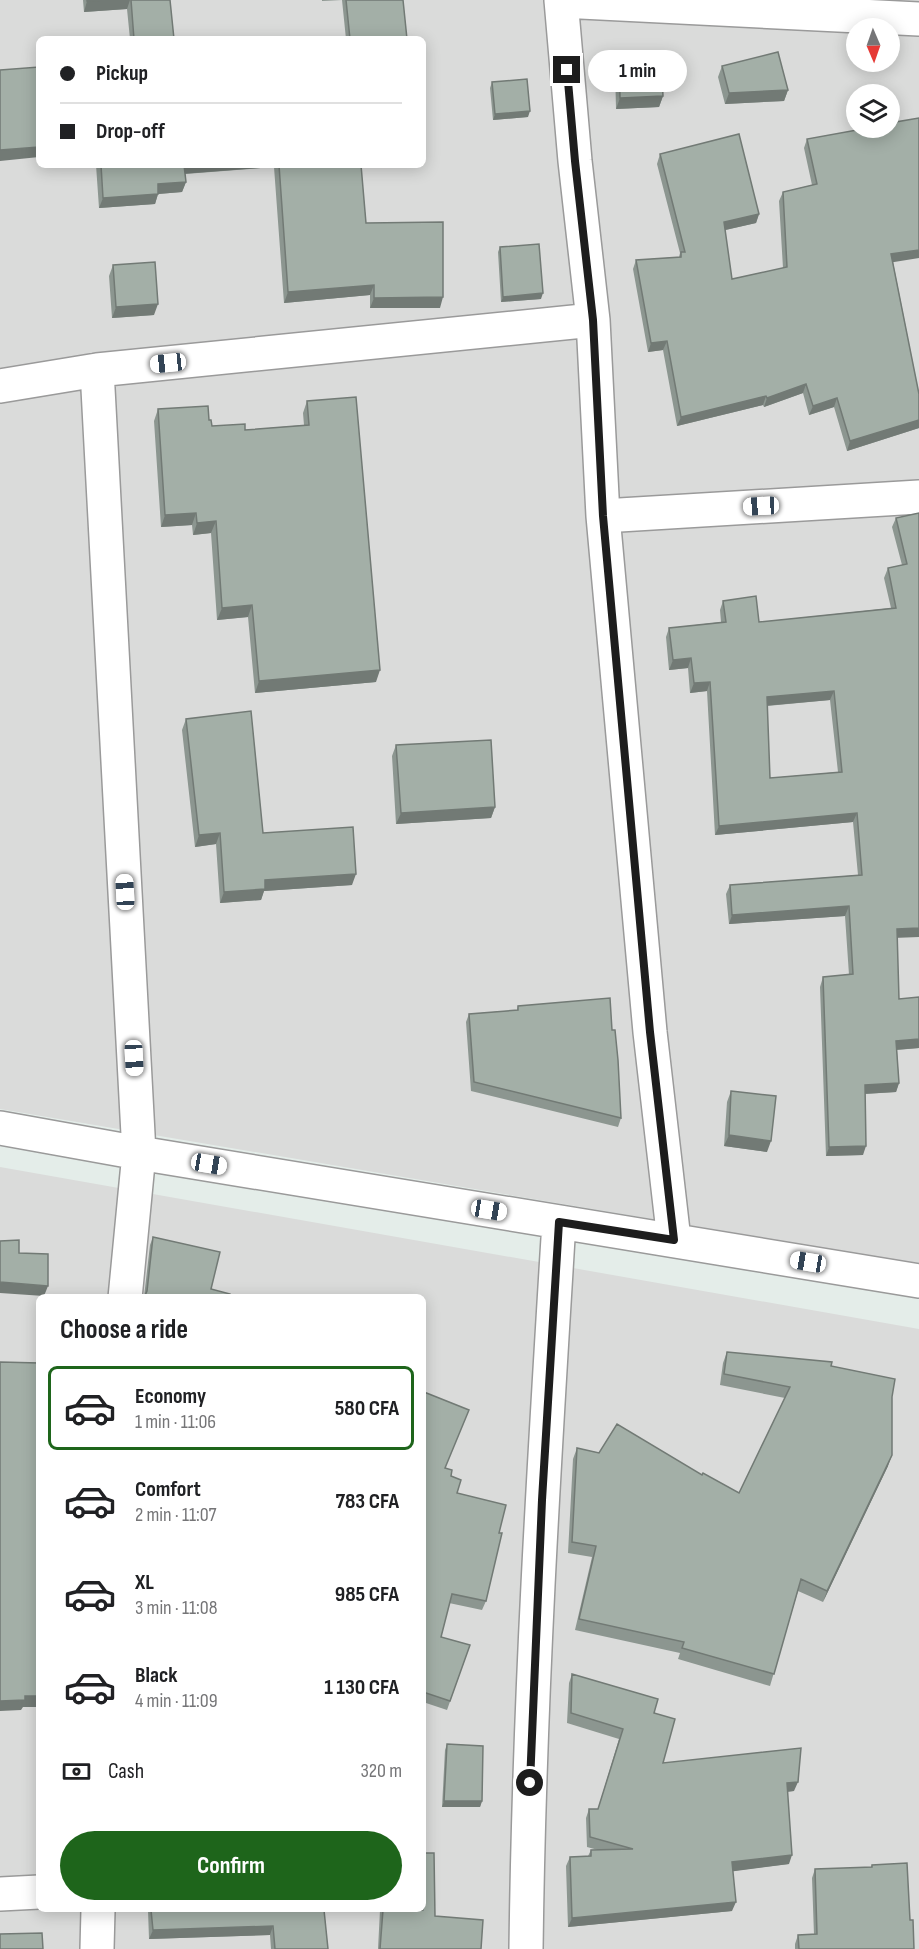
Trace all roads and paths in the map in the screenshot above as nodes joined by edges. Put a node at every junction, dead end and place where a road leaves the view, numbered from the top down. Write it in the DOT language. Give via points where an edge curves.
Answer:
graph roads {
  1 [pos="561,1"];
  2 [pos="919,20"];
  3 [pos="593,320"];
  4 [pos="97,370"];
  5 [pos="0,386"];
  6 [pos="919,497"];
  7 [pos="603,516"];
  8 [pos="0,1128"];
  9 [pos="139,1153"];
  10 [pos="559,1222"];
  11 [pos="674,1240"];
  12 [pos="919,1281"];
  13 [pos="125,1294"];
  14 [pos="36,1892"];
  15 [pos="0,1894"];
  16 [pos="98,1912"];
  17 [pos="97,1949"];
  18 [pos="526,1949"];
  1 -- 2 [label="street"];
  1 -- 3 [label="street"];
  3 -- 4 [label="street"];
  3 -- 7 [label="street"];
  4 -- 5 [label="street"];
  4 -- 9 [label="street"];
  6 -- 7 [label="street"];
  7 -- 11 [label="street" via="650,1032"];
  8 -- 9 [label="street"];
  9 -- 10 [label="street"];
  9 -- 13 [label="street"];
  10 -- 11 [label="street"];
  10 -- 18 [label="street" via="541,1512"];
  11 -- 12 [label="street"];
  14 -- 15 [label="street"];
  16 -- 17 [label="street"];
}
